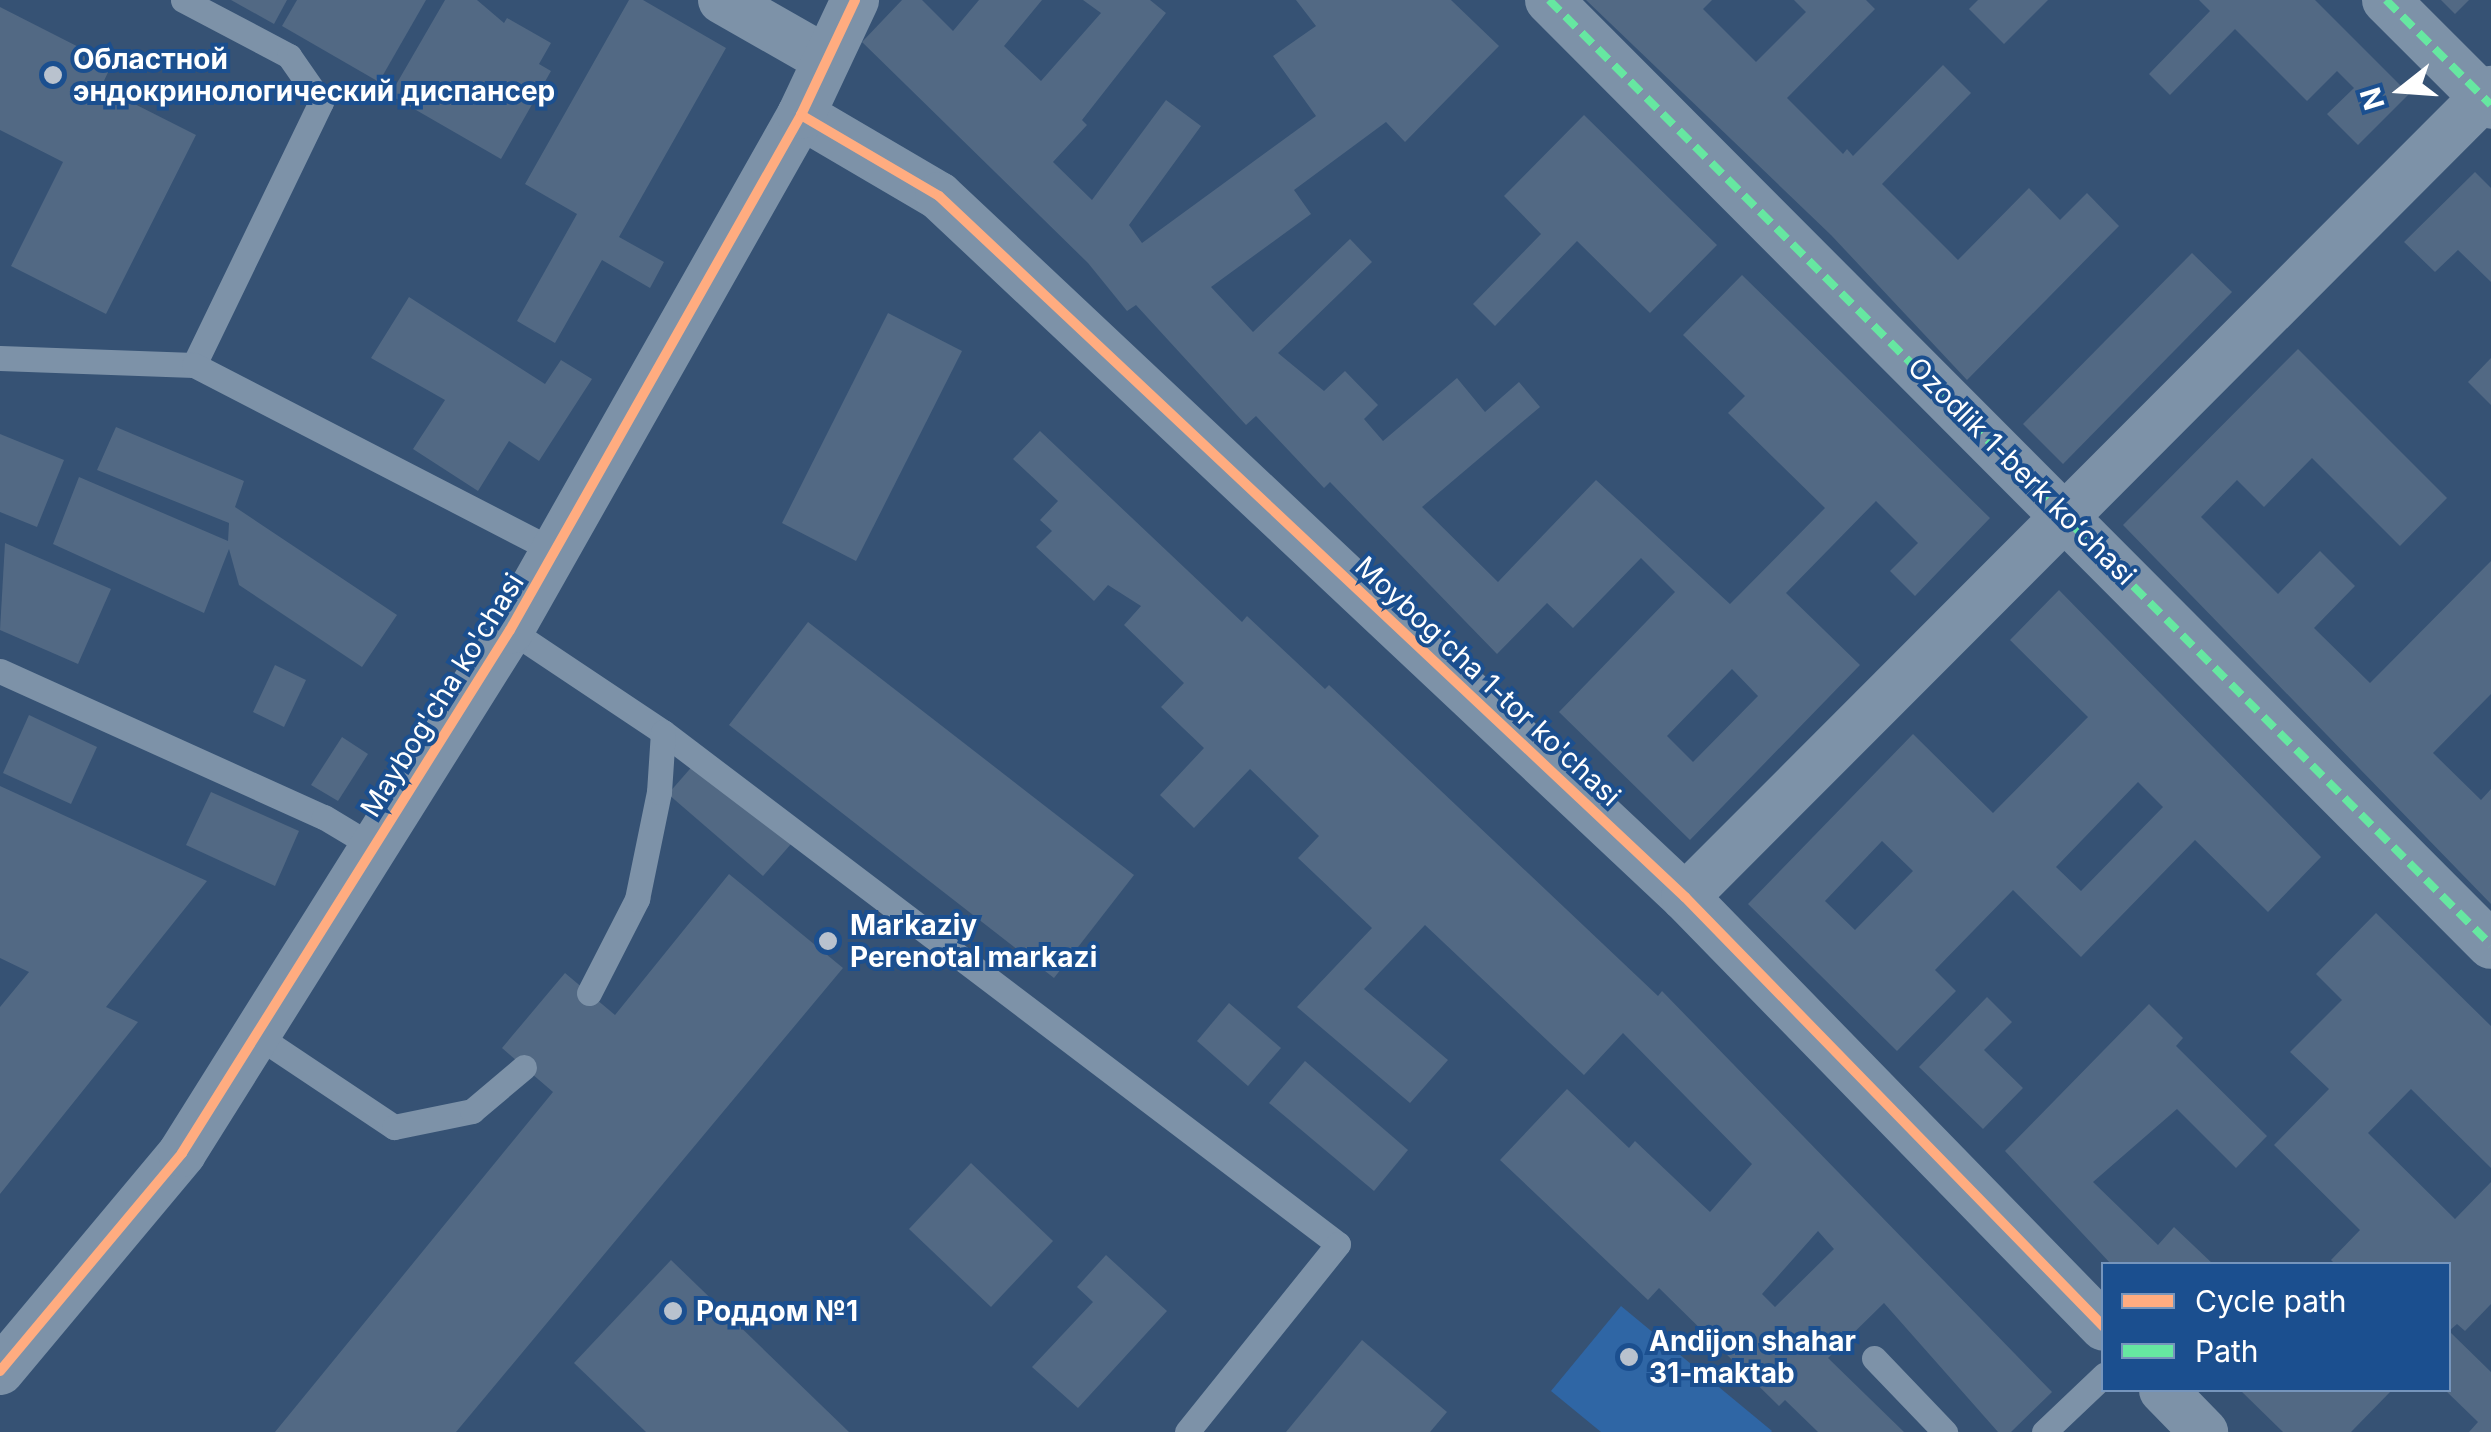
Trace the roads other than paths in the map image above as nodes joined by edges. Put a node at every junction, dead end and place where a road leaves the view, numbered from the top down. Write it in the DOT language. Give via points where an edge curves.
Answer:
graph roads {
  1 [pos="182,0"];
  2 [pos="722,0"];
  3 [pos="855,0"];
  4 [pos="1549,0"];
  5 [pos="2386,0"];
  6 [pos="826,59"];
  7 [pos="2488,97"];
  8 [pos="802,115"];
  9 [pos="0,358"];
  10 [pos="194,365"];
  11 [pos="2066,514"];
  12 [pos="556,552"];
  13 [pos="510,630"];
  14 [pos="0,671"];
  15 [pos="662,732"];
  16 [pos="374,847"];
  17 [pos="1685,897"];
  18 [pos="2491,945"];
  19 [pos="588,993"];
  20 [pos="256,1035"];
  21 [pos="524,1067"];
  22 [pos="2101,1324"];
  23 [pos="1874,1358"];
  24 [pos="0,1370"];
  25 [pos="2101,1377"];
  26 [pos="2165,1392"];
  27 [pos="2195,1429"];
  28 [pos="1186,1432"];
  29 [pos="1945,1432"];
  30 [pos="2044,1432"];
  1 -- 10 [label="lane" via="289,56 321,102"];
  2 -- 6 [label="street"];
  3 -- 6 [label="street, Maybog'cha ko'chasi"];
  4 -- 11 [label="street, Ozodlik 1-berk koʻchasi"];
  5 -- 7 [label="street"];
  6 -- 8 [label="street, Maybog'cha ko'chasi"];
  7 -- 11 [label="street"];
  8 -- 12 [label="street, Maybog'cha ko'chasi"];
  8 -- 17 [label="street, Moybog'cha 1-tor ko'chasi" via="939,196"];
  9 -- 10 [label="lane"];
  10 -- 12 [label="lane"];
  11 -- 17 [label="street"];
  11 -- 18 [label="street, Ozodlik 1-berk koʻchasi"];
  12 -- 13 [label="street, Maybog'cha ko'chasi"];
  13 -- 15 [label="lane"];
  13 -- 16 [label="street, Maybog'cha ko'chasi"];
  14 -- 16 [label="lane" via="324,817"];
  15 -- 19 [label="lane" via="659,792 637,899"];
  15 -- 28 [label="lane" via="1338,1244"];
  16 -- 20 [label="street, Maybog'cha ko'chasi"];
  17 -- 22 [label="street, Moybog'cha 1-tor ko'chasi"];
  20 -- 21 [label="lane" via="394,1127 472,1112"];
  20 -- 24 [label="street, Maybog'cha ko'chasi" via="182,1153"];
  23 -- 29 [label="lane"];
  25 -- 30 [label="lane"];
  26 -- 27 [label="street"];
}
